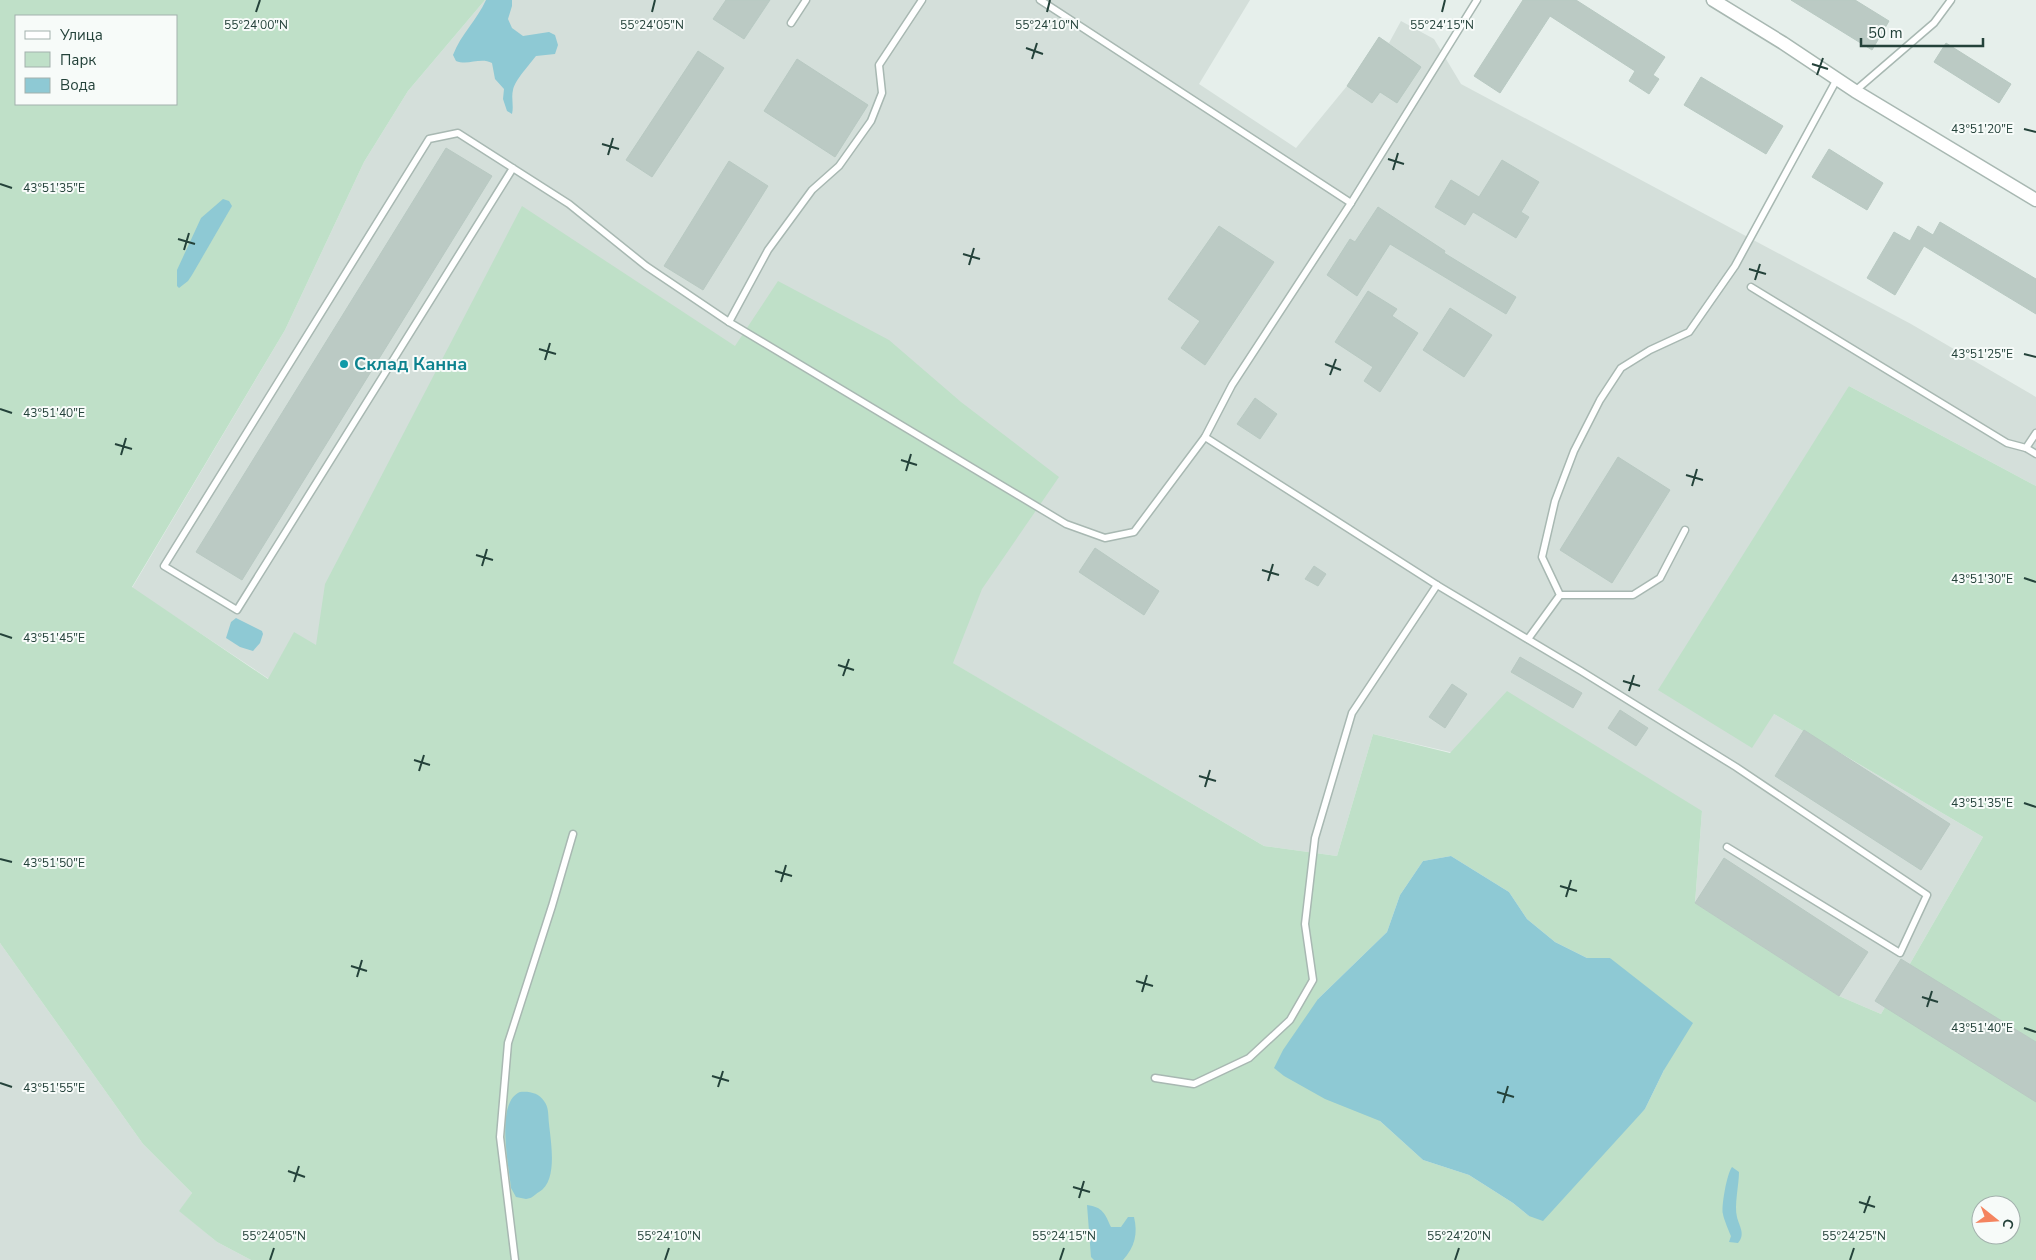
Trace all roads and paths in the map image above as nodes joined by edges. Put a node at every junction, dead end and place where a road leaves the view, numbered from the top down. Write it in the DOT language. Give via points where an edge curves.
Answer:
graph roads {
  1 [pos="806,0"];
  2 [pos="922,0"];
  3 [pos="1040,0"];
  4 [pos="1478,0"];
  5 [pos="1713,0"];
  6 [pos="1951,0"];
  7 [pos="791,23"];
  8 [pos="1837,79"];
  9 [pos="1855,91"];
  10 [pos="512,168"];
  11 [pos="2036,200"];
  12 [pos="1350,203"];
  13 [pos="1751,287"];
  14 [pos="729,322"];
  15 [pos="2036,434"];
  16 [pos="1206,437"];
  17 [pos="2026,448"];
  18 [pos="2036,454"];
  19 [pos="1685,530"];
  20 [pos="1437,586"];
  21 [pos="1560,595"];
  22 [pos="1528,639"];
  23 [pos="573,834"];
  24 [pos="1727,847"];
  25 [pos="1155,1078"];
  26 [pos="515,1260"];
  1 -- 7 [label="lane"];
  2 -- 14 [label="lane" via="879,65 882,93 871,121 839,166 812,190 768,250"];
  3 -- 12 [label="lane"];
  4 -- 12 [label="lane"];
  5 -- 8 [label="street"];
  6 -- 9 [label="lane" via="1934,24"];
  8 -- 9 [label="street"];
  8 -- 21 [label="lane" via="1735,266 1689,332 1621,368 1600,400 1574,451 1555,501 1542,557"];
  9 -- 11 [label="street"];
  10 -- 10 [label="lane" via="458,133 429,139 164,566 237,610"];
  10 -- 14 [label="lane" via="569,204 646,266"];
  12 -- 16 [label="lane" via="1232,385"];
  13 -- 17 [label="lane" via="2007,443"];
  14 -- 16 [label="lane" via="1066,524 1104,538 1134,532"];
  15 -- 17 [label="lane"];
  16 -- 20 [label="lane"];
  17 -- 18 [label="lane"];
  19 -- 21 [label="lane" via="1660,578 1633,595"];
  20 -- 22 [label="lane"];
  20 -- 25 [label="lane" via="1352,713 1314,838 1305,924 1313,980 1290,1020 1249,1058 1194,1084"];
  21 -- 22 [label="lane"];
  22 -- 24 [label="lane" via="1736,767 1927,895 1900,952"];
  23 -- 26 [label="lane" via="508,1043 500,1137"];
}
